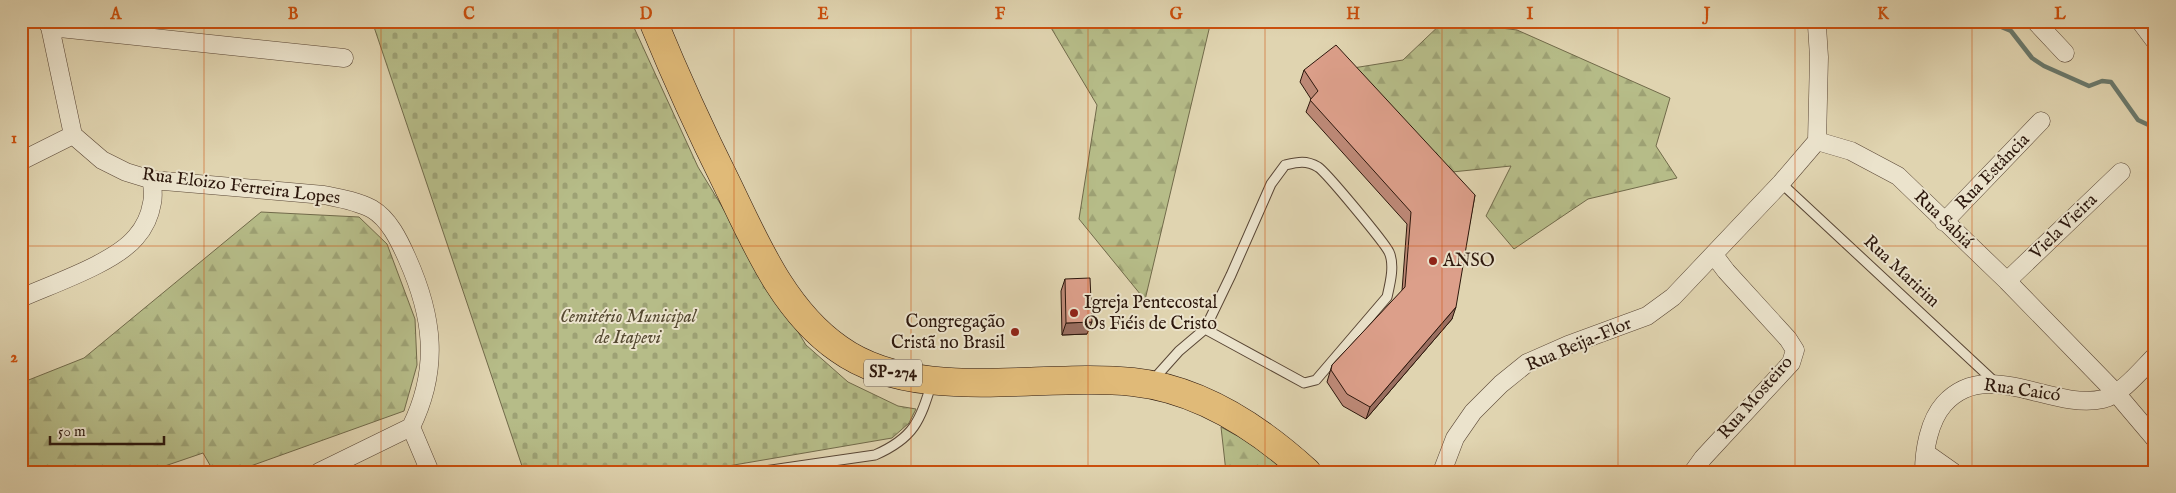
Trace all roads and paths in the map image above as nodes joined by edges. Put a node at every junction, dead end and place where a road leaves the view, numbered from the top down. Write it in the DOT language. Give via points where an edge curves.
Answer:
graph roads {
  1 [pos="653,21"];
  2 [pos="2035,21"];
  3 [pos="2140,21"];
  4 [pos="48,24"];
  5 [pos="1817,26"];
  6 [pos="2155,42"];
  7 [pos="2065,53"];
  8 [pos="344,58"];
  9 [pos="2041,121"];
  10 [pos="73,135"];
  11 [pos="1817,141"];
  12 [pos="21,161"];
  13 [pos="2121,172"];
  14 [pos="152,180"];
  15 [pos="1781,183"];
  16 [pos="1944,222"];
  17 [pos="1714,255"];
  18 [pos="2007,281"];
  19 [pos="21,298"];
  20 [pos="1205,329"];
  21 [pos="2155,356"];
  22 [pos="932,381"];
  23 [pos="1998,384"];
  24 [pos="1149,385"];
  25 [pos="2116,394"];
  26 [pos="411,427"];
  27 [pos="2155,439"];
  28 [pos="1926,453"];
  29 [pos="319,472"];
  30 [pos="430,472"];
  31 [pos="757,472"];
  32 [pos="1307,472"];
  33 [pos="1442,472"];
  34 [pos="1693,472"];
  35 [pos="1924,472"];
  36 [pos="1952,472"];
  1 -- 22 [label="main road, SP-274" via="686,100 758,248 799,311 838,350 867,365"];
  2 -- 7 [label="street"];
  3 -- 6 [label="street"];
  4 -- 8 [label="street"];
  4 -- 10 [label="street"];
  5 -- 11 [label="street"];
  9 -- 16 [label="street, Rua Estância"];
  10 -- 12 [label="street"];
  10 -- 14 [label="street, Rua Eloizo Ferreira Lopes" via="102,160"];
  11 -- 15 [label="street"];
  11 -- 16 [label="street, Rua Sabiá" via="1851,151 1898,176"];
  13 -- 18 [label="street, Viela Vieira"];
  14 -- 19 [label="street" via="153,202 136,238 117,253"];
  14 -- 26 [label="street, Rua Eloizo Ferreira Lopes" via="324,195 372,209 386,220 412,268 426,308 430,336 429,377 422,405"];
  15 -- 17 [label="street"];
  15 -- 23 [label="lane, Rua Maririm"];
  16 -- 18 [label="street, Rua Sabiá"];
  17 -- 33 [label="street, Rua Beija-Flor" via="1673,297 1647,316 1527,363 1473,412 1456,438"];
  17 -- 34 [label="street, Rua Mosteiro" via="1794,345 1795,356"];
  18 -- 25 [label="street, Rua Sabiá"];
  20 -- 20 [label="lane" via="1271,184 1285,165 1304,161 1320,168 1389,253 1391,280 1387,297 1316,380 1304,383"];
  20 -- 24 [label="lane" via="1179,351"];
  21 -- 25 [label="street"];
  22 -- 24 [label="main road, SP-274" via="985,383 1087,379"];
  22 -- 31 [label="lane" via="925,407 913,430 888,449 875,455"];
  23 -- 25 [label="street, Rua Caicó" via="2085,401"];
  23 -- 28 [label="street, Rua Caicó" via="1980,383 1963,388 1950,397 1934,420"];
  24 -- 32 [label="main road, SP-274" via="1207,402 1248,426"];
  25 -- 27 [label="street, Rua Sabiá"];
  26 -- 29 [label="street"];
  26 -- 30 [label="street"];
  28 -- 35 [label="street, Rua Caicó"];
  28 -- 36 [label="street"];
}
